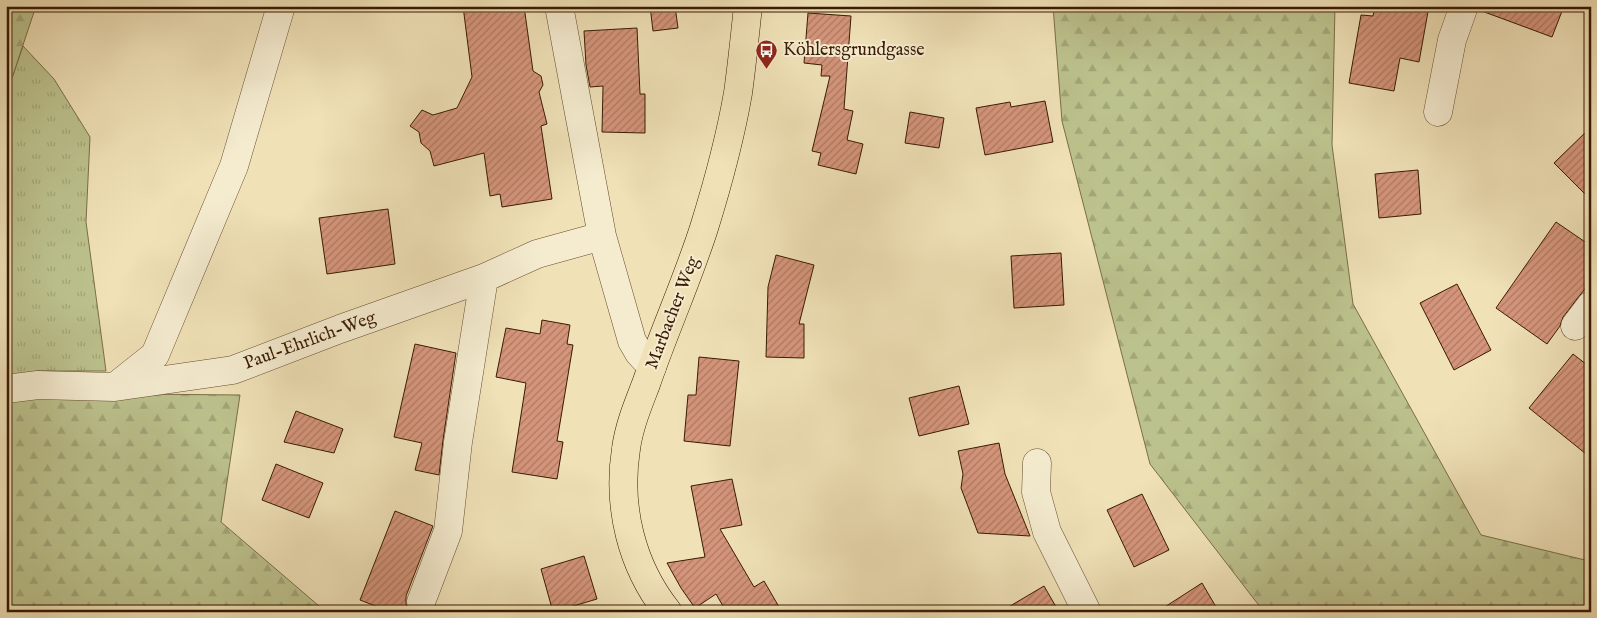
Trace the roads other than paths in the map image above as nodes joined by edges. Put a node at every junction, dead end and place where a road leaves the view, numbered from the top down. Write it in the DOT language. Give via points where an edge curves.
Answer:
graph roads {
  1 [pos="281,6"];
  2 [pos="559,6"];
  3 [pos="748,6"];
  4 [pos="1464,6"];
  5 [pos="1438,112"];
  6 [pos="602,236"];
  7 [pos="484,278"];
  8 [pos="652,367"];
  9 [pos="115,387"];
  10 [pos="6,389"];
  11 [pos="1037,463"];
  12 [pos="421,602"];
  13 [pos="668,612"];
  14 [pos="1087,612"];
  1 -- 9 [label="street" via="234,166 155,355"];
  2 -- 6 [label="street"];
  3 -- 8 [label="main road, Marbacher Weg" via="738,92 718,183 695,256"];
  4 -- 5 [label="street" via="1452,40"];
  6 -- 7 [label="street, Paul-Ehrlich-Weg" via="537,254"];
  6 -- 8 [label="street" via="632,341"];
  7 -- 9 [label="street, Paul-Ehrlich-Weg" via="233,370"];
  7 -- 12 [label="street" via="458,442 448,531"];
  8 -- 13 [label="main road, Marbacher Weg" via="626,448 624,505 630,537 642,571"];
  9 -- 10 [label="street, Paul-Ehrlich-Weg" via="38,384"];
  11 -- 14 [label="street" via="1036,492 1047,532"];
}
